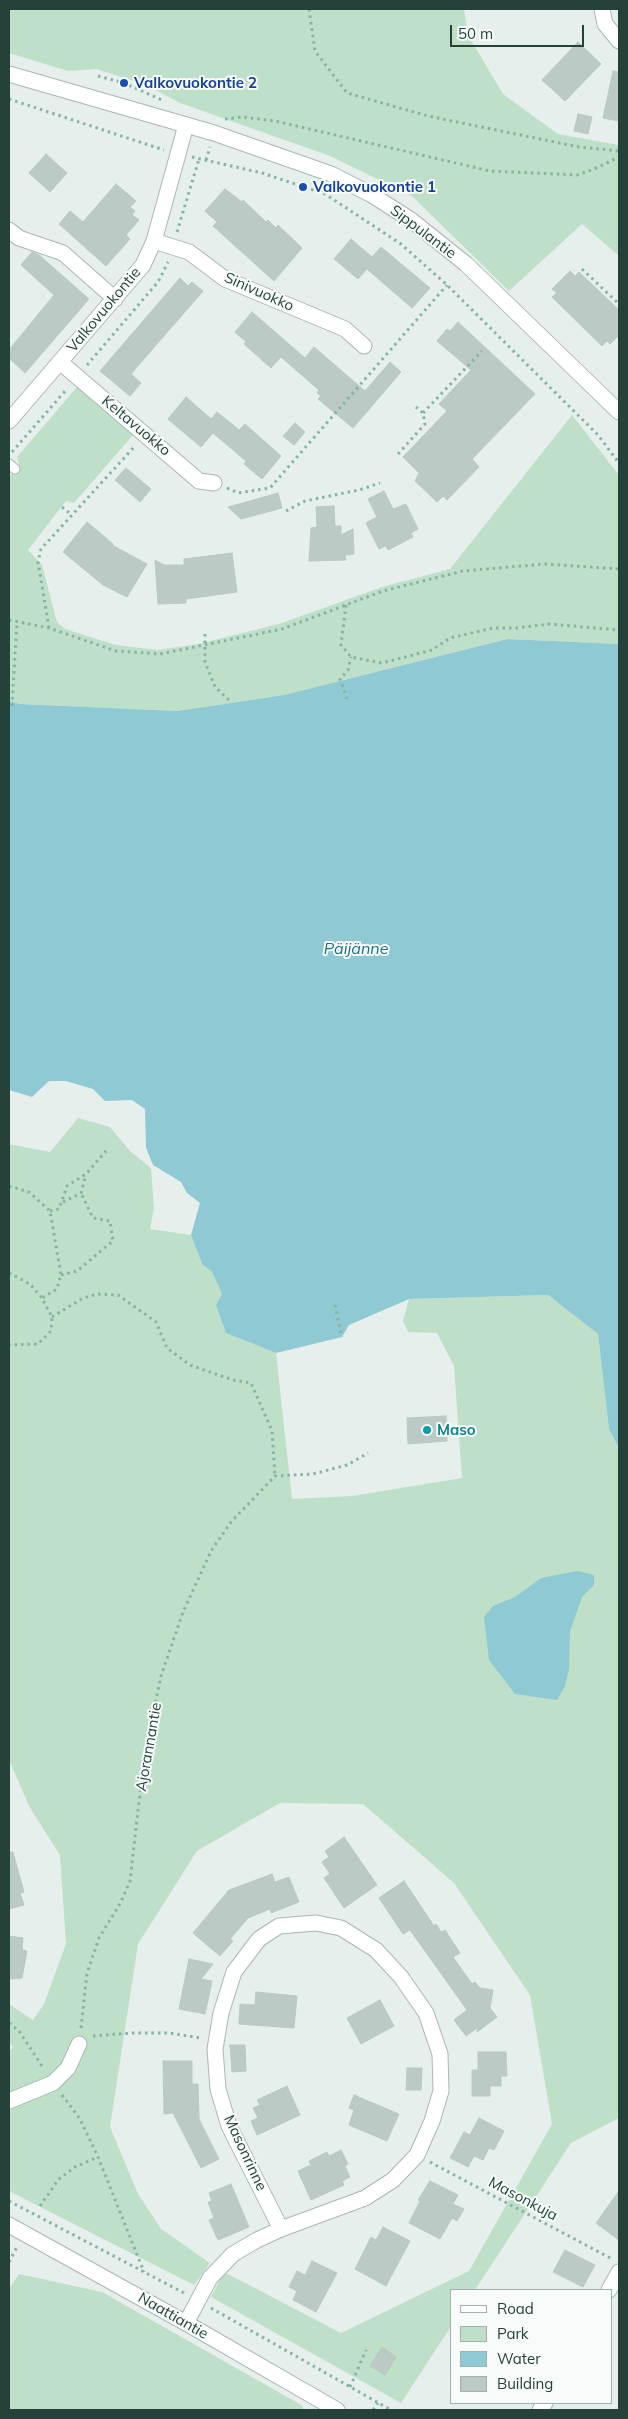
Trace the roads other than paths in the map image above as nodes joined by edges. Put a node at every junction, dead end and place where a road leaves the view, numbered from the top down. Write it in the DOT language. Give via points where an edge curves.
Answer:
graph roads {
  1 [pos="602,9"];
  2 [pos="619,41"];
  3 [pos="9,74"];
  4 [pos="186,125"];
  5 [pos="9,230"];
  6 [pos="154,241"];
  7 [pos="115,298"];
  8 [pos="364,346"];
  9 [pos="60,362"];
  10 [pos="619,412"];
  11 [pos="9,421"];
  12 [pos="214,484"];
  13 [pos="79,2044"];
  14 [pos="9,2101"];
  15 [pos="9,2225"];
  16 [pos="281,2229"];
  17 [pos="619,2272"];
  18 [pos="610,2289"];
  19 [pos="186,2323"];
  20 [pos="335,2410"];
  1 -- 2 [label="street" via="605,24"];
  3 -- 4 [label="street, Sippulantie"];
  4 -- 6 [label="street, Valkovuokontie"];
  4 -- 10 [label="street, Sippulantie" via="331,174 411,220 466,264"];
  5 -- 7 [label="street" via="19,238 63,253"];
  6 -- 7 [label="street, Valkovuokontie" via="143,265"];
  6 -- 8 [label="street, Sinivuokko" via="189,252 225,279 345,329"];
  7 -- 9 [label="street, Valkovuokontie"];
  9 -- 11 [label="street, Valkovuokontie"];
  9 -- 12 [label="street, Keltavuokko" via="200,481"];
  13 -- 14 [label="street" via="68,2068 53,2083"];
  15 -- 19 [label="street, Naattiantie"];
  16 -- 16 [label="street, Masonrinne" via="365,2198 393,2180 417,2155 441,2091 440,2054 426,2013 401,1977 376,1950 341,1928 316,1923 279,1926 259,1939 234,1972 221,2013 215,2049 218,2089 229,2126"];
  16 -- 19 [label="street, Masonrinne" via="233,2254 210,2278"];
  17 -- 18 [label="street"];
  19 -- 20 [label="street, Naattiantie"];
}
